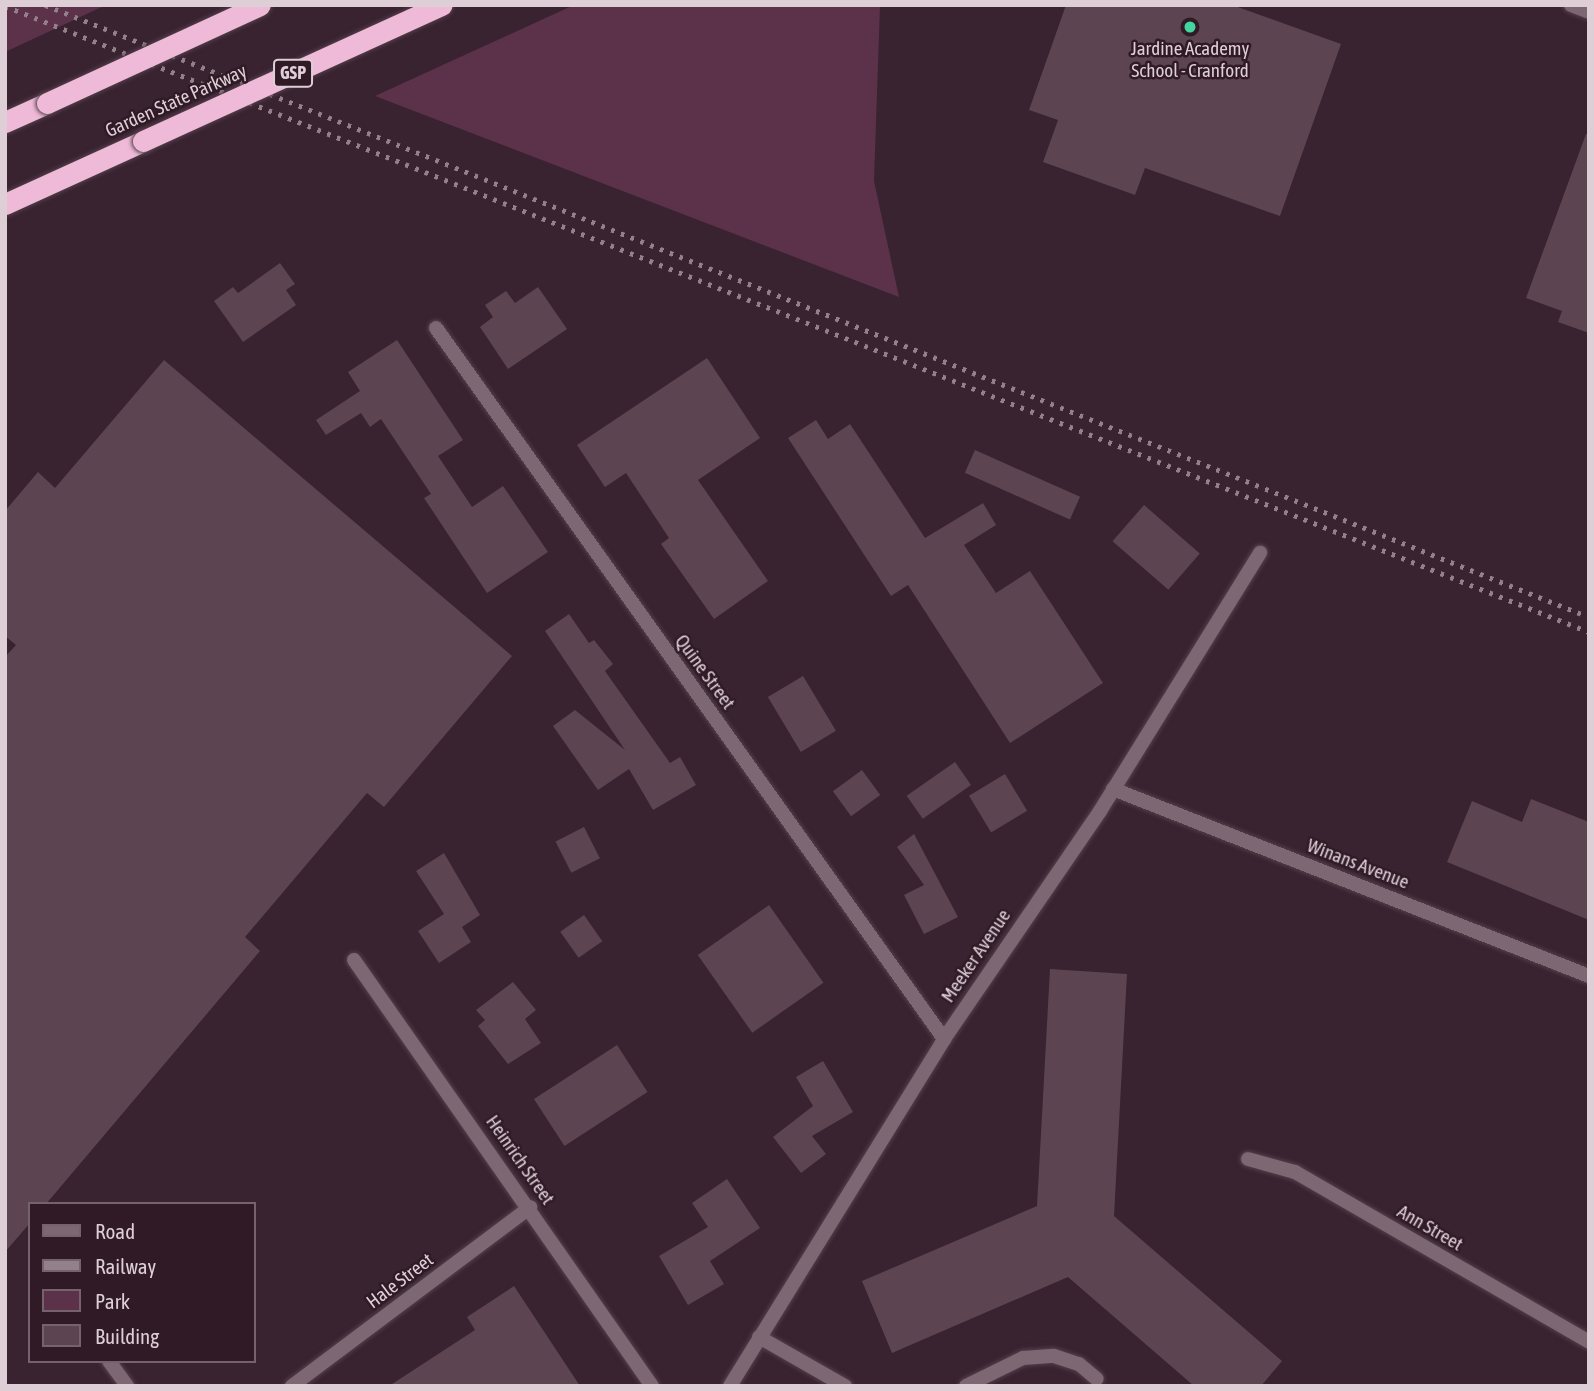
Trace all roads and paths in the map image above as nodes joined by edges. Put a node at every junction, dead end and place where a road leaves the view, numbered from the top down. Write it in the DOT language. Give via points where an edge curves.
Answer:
graph roads {
  1 [pos="260,5"];
  2 [pos="442,5"];
  3 [pos="1571,5"];
  4 [pos="1589,12"];
  5 [pos="5,122"];
  6 [pos="5,204"];
  7 [pos="436,328"];
  8 [pos="1260,553"];
  9 [pos="1113,789"];
  10 [pos="354,960"];
  11 [pos="1589,976"];
  12 [pos="943,1039"];
  13 [pos="1248,1159"];
  14 [pos="530,1207"];
  15 [pos="759,1337"];
  16 [pos="1589,1342"];
  17 [pos="110,1363"];
  18 [pos="1097,1379"];
  19 [pos="127,1386"];
  20 [pos="292,1386"];
  21 [pos="652,1386"];
  22 [pos="730,1386"];
  23 [pos="845,1386"];
  24 [pos="967,1386"];
  1 -- 5 [label="highway, bridge"];
  2 -- 6 [label="highway, Garden State Parkway / GSP, bridge"];
  3 -- 4 [label="street"];
  7 -- 12 [label="street, Quine Street"];
  8 -- 9 [label="street, Meeker Avenue"];
  9 -- 11 [label="street, Winans Avenue"];
  9 -- 12 [label="street, Meeker Avenue"];
  10 -- 14 [label="street, Heinrich Street"];
  12 -- 15 [label="street, Meeker Avenue"];
  13 -- 16 [label="street, Ann Street" via="1295,1172"];
  14 -- 20 [label="street, Hale Street"];
  14 -- 21 [label="street, Heinrich Street"];
  15 -- 22 [label="street, Meeker Avenue"];
  15 -- 23 [label="street"];
  17 -- 19 [label="street"];
  18 -- 24 [label="street" via="1079,1364 1054,1356 1023,1358"];
}
